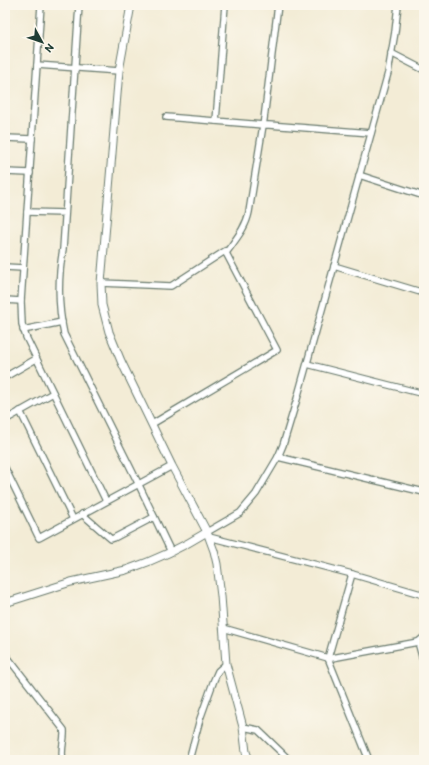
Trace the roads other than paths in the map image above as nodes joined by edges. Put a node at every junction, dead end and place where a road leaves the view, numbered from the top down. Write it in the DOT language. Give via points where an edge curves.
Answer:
graph roads {
  1 [pos="41,5"];
  2 [pos="79,5"];
  3 [pos="131,5"];
  4 [pos="225,5"];
  5 [pos="278,5"];
  6 [pos="398,5"];
  7 [pos="391,53"];
  8 [pos="37,65"];
  9 [pos="76,67"];
  10 [pos="119,70"];
  11 [pos="424,70"];
  12 [pos="166,117"];
  13 [pos="216,121"];
  14 [pos="263,125"];
  15 [pos="371,133"];
  16 [pos="5,138"];
  17 [pos="32,139"];
  18 [pos="5,172"];
  19 [pos="30,173"];
  20 [pos="359,175"];
  21 [pos="424,196"];
  22 [pos="27,212"];
  23 [pos="65,213"];
  24 [pos="226,253"];
  25 [pos="334,266"];
  26 [pos="5,267"];
  27 [pos="23,268"];
  28 [pos="102,282"];
  29 [pos="424,293"];
  30 [pos="5,300"];
  31 [pos="21,301"];
  32 [pos="62,322"];
  33 [pos="23,330"];
  34 [pos="36,359"];
  35 [pos="307,364"];
  36 [pos="5,377"];
  37 [pos="53,393"];
  38 [pos="424,394"];
  39 [pos="20,411"];
  40 [pos="5,420"];
  41 [pos="152,424"];
  42 [pos="278,457"];
  43 [pos="172,466"];
  44 [pos="5,468"];
  45 [pos="138,483"];
  46 [pos="424,492"];
  47 [pos="106,501"];
  48 [pos="82,514"];
  49 [pos="154,517"];
  50 [pos="73,519"];
  51 [pos="208,535"];
  52 [pos="171,552"];
  53 [pos="352,574"];
  54 [pos="424,595"];
  55 [pos="5,603"];
  56 [pos="223,628"];
  57 [pos="424,636"];
  58 [pos="418,642"];
  59 [pos="5,654"];
  60 [pos="328,658"];
  61 [pos="226,664"];
  62 [pos="424,664"];
  63 [pos="243,727"];
  64 [pos="63,760"];
  65 [pos="189,760"];
  66 [pos="249,760"];
  67 [pos="289,760"];
  68 [pos="369,760"];
  1 -- 8 [label="street"];
  2 -- 9 [label="street"];
  3 -- 10 [label="street"];
  4 -- 13 [label="street"];
  5 -- 14 [label="street"];
  6 -- 7 [label="street"];
  7 -- 11 [label="street"];
  7 -- 15 [label="street"];
  8 -- 9 [label="street"];
  8 -- 17 [label="street"];
  9 -- 10 [label="street"];
  9 -- 23 [label="street"];
  10 -- 28 [label="street"];
  12 -- 13 [label="street"];
  13 -- 14 [label="street"];
  14 -- 15 [label="street"];
  14 -- 24 [label="street" via="247,220"];
  15 -- 20 [label="street"];
  16 -- 17 [label="street"];
  17 -- 19 [label="street"];
  18 -- 19 [label="street"];
  19 -- 22 [label="street"];
  20 -- 21 [label="street"];
  20 -- 25 [label="street"];
  22 -- 23 [label="street"];
  22 -- 27 [label="street"];
  23 -- 32 [label="street" via="64,249 61,260"];
  24 -- 28 [label="street" via="171,286"];
  24 -- 41 [label="street" via="278,350"];
  25 -- 29 [label="street"];
  25 -- 35 [label="street"];
  26 -- 27 [label="street"];
  27 -- 31 [label="street"];
  28 -- 41 [label="street" via="102,305 109,332"];
  30 -- 31 [label="street"];
  31 -- 33 [label="street"];
  32 -- 33 [label="street"];
  32 -- 45 [label="street" via="64,334"];
  33 -- 34 [label="street"];
  34 -- 36 [label="street"];
  34 -- 37 [label="street"];
  35 -- 38 [label="street"];
  35 -- 42 [label="street"];
  37 -- 39 [label="street"];
  37 -- 47 [label="street"];
  39 -- 40 [label="street"];
  39 -- 50 [label="street"];
  41 -- 43 [label="street"];
  42 -- 46 [label="street"];
  42 -- 51 [label="street" via="256,494 240,513"];
  43 -- 45 [label="street"];
  43 -- 51 [label="street"];
  44 -- 50 [label="street" via="39,538"];
  45 -- 47 [label="street"];
  45 -- 49 [label="street"];
  47 -- 48 [label="street"];
  48 -- 49 [label="street" via="112,538"];
  48 -- 50 [label="street"];
  49 -- 52 [label="street"];
  51 -- 52 [label="street"];
  51 -- 53 [label="street"];
  51 -- 56 [label="street" via="217,564"];
  52 -- 55 [label="street" via="126,570 71,582"];
  53 -- 54 [label="street"];
  53 -- 60 [label="street"];
  56 -- 60 [label="street"];
  56 -- 61 [label="street"];
  57 -- 58 [label="street"];
  58 -- 60 [label="street"];
  58 -- 62 [label="street"];
  59 -- 64 [label="street" via="64,730"];
  60 -- 68 [label="street"];
  61 -- 63 [label="street"];
  61 -- 65 [label="street" via="218,671 214,680"];
  63 -- 66 [label="street"];
  63 -- 67 [label="street" via="258,730"];
}
